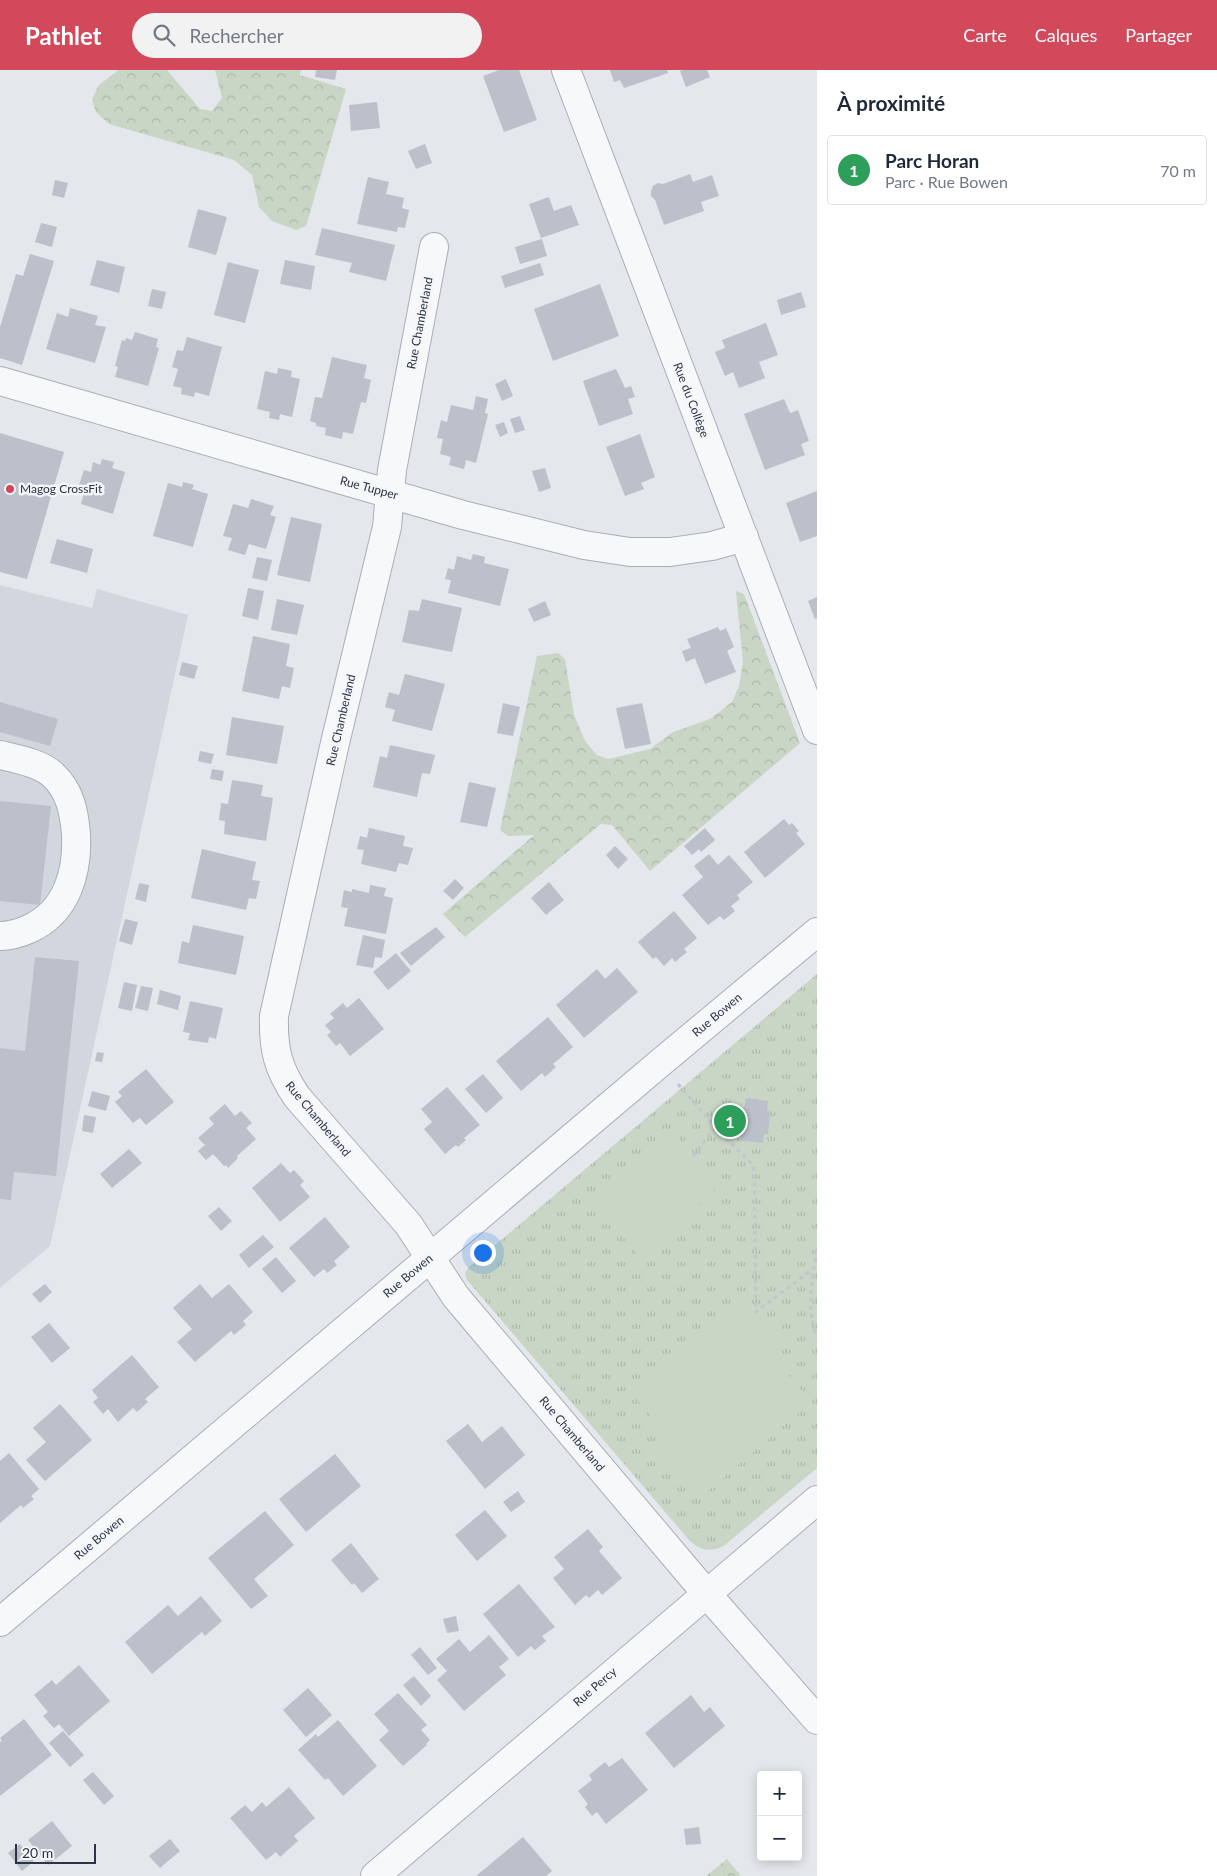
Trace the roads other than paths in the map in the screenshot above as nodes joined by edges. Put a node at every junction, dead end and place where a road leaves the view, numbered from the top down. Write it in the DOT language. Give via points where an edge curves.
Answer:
graph roads {
  1 [pos="566,70"];
  2 [pos="434,247"];
  3 [pos="0,381"];
  4 [pos="389,494"];
  5 [pos="744,537"];
  6 [pos="817,730"];
  7 [pos="0,755"];
  8 [pos="817,932"];
  9 [pos="0,936"];
  10 [pos="431,1257"];
  11 [pos="817,1500"];
  12 [pos="706,1593"];
  13 [pos="0,1622"];
  14 [pos="817,1720"];
  15 [pos="375,1876"];
  1 -- 5 [label="street, Rue du Collège"];
  2 -- 4 [label="street, Rue Chamberland"];
  3 -- 4 [label="street, Rue Tupper"];
  4 -- 5 [label="street, Rue Tupper" via="605,549 670,552 705,548"];
  4 -- 10 [label="street, Rue Chamberland" via="387,527 274,1016 273,1038 277,1059 296,1097 408,1224"];
  5 -- 6 [label="street, Rue du Collège"];
  7 -- 9 [label="street" via="38,766 62,784 74,811 77,850 70,885 52,914 41,924 22,933"];
  8 -- 10 [label="street, Rue Bowen"];
  10 -- 12 [label="street, Rue Chamberland" via="456,1297"];
  10 -- 13 [label="street, Rue Bowen"];
  11 -- 12 [label="street, Rue Percy"];
  12 -- 14 [label="street, Rue Chamberland"];
  12 -- 15 [label="street, Rue Percy"];
}
